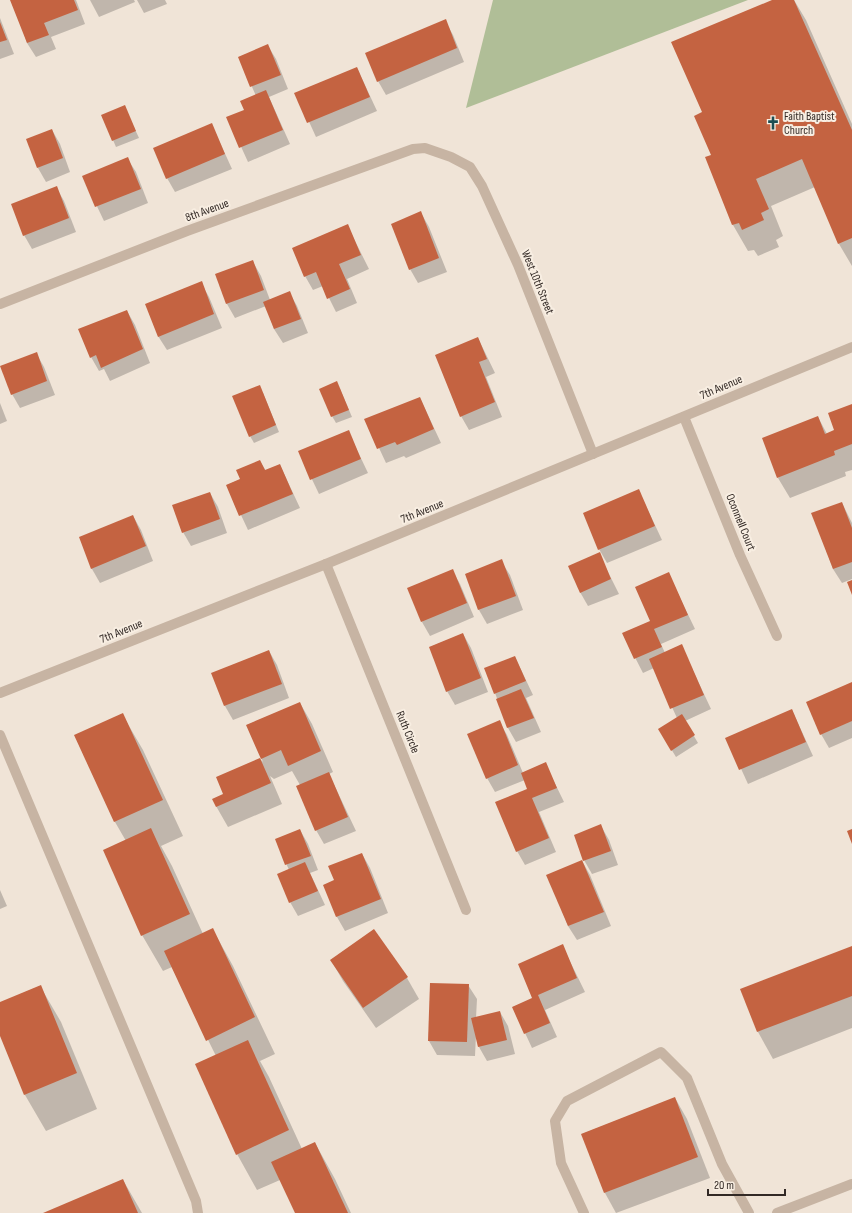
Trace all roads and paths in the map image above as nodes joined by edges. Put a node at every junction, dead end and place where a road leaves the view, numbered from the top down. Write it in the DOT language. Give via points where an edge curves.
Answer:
graph roads {
  1 [pos="425,148"];
  2 [pos="0,304"];
  3 [pos="852,347"];
  4 [pos="684,417"];
  5 [pos="593,454"];
  6 [pos="326,564"];
  7 [pos="777,636"];
  8 [pos="0,693"];
  9 [pos="0,735"];
  10 [pos="466,910"];
  11 [pos="852,1184"];
  12 [pos="198,1213"];
  13 [pos="584,1213"];
  14 [pos="749,1213"];
  15 [pos="777,1213"];
  1 -- 2 [label="street, 8th Avenue" via="413,149 187,231"];
  1 -- 5 [label="street, West 10th Street" via="470,167 482,186 518,265"];
  3 -- 4 [label="street, 7th Avenue"];
  4 -- 5 [label="street, 7th Avenue"];
  4 -- 7 [label="street, Oconnell Court" via="740,555"];
  5 -- 6 [label="street, 7th Avenue"];
  6 -- 8 [label="street, 7th Avenue"];
  6 -- 10 [label="street, Ruth Circle"];
  9 -- 12 [label="street" via="196,1200"];
  11 -- 15 [label="street"];
  13 -- 14 [label="street" via="561,1163 555,1121 567,1102 661,1052 687,1078 722,1164"];
}
